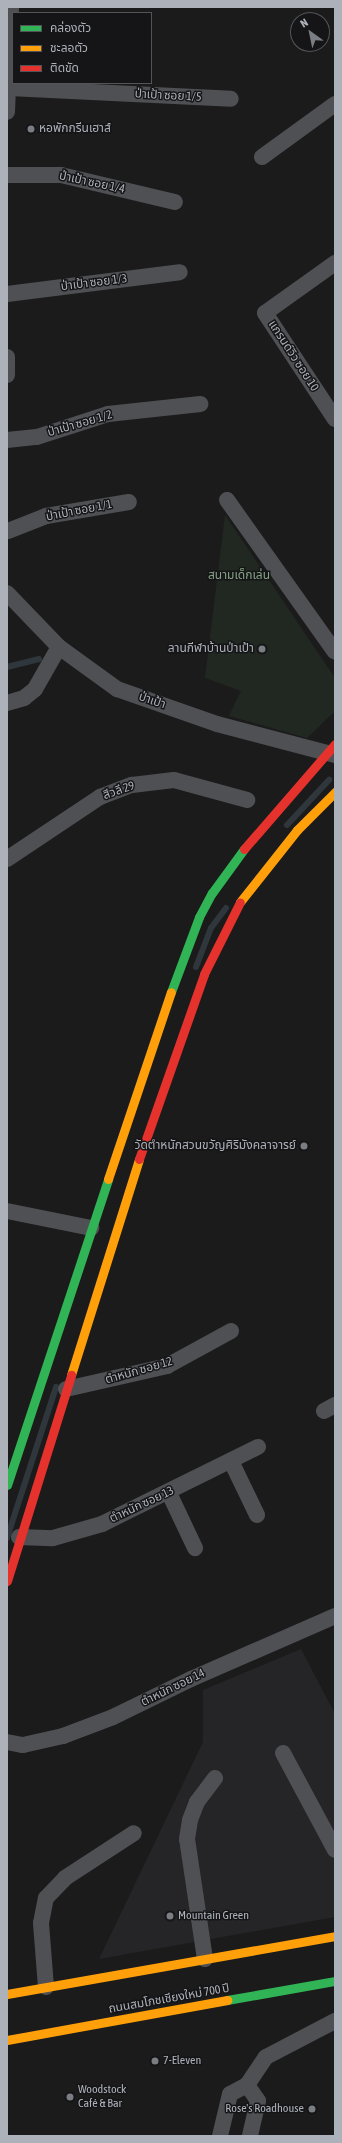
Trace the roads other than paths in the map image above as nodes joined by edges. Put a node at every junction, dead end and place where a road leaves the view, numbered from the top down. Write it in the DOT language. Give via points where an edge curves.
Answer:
graph roads {
  1 [pos="11,7"];
  2 [pos="9,88"];
  3 [pos="231,99"];
  4 [pos="335,104"];
  5 [pos="7,112"];
  6 [pos="262,158"];
  7 [pos="7,175"];
  8 [pos="175,202"];
  9 [pos="335,263"];
  10 [pos="180,272"];
  11 [pos="7,294"];
  12 [pos="7,357"];
  13 [pos="7,375"];
  14 [pos="200,404"];
  15 [pos="335,419"];
  16 [pos="7,440"];
  17 [pos="227,500"];
  18 [pos="129,502"];
  19 [pos="7,530"];
  20 [pos="7,593"];
  21 [pos="59,647"];
  22 [pos="335,652"];
  23 [pos="7,703"];
  24 [pos="332,751"];
  25 [pos="335,792"];
  26 [pos="247,800"];
  27 [pos="7,859"];
  28 [pos="7,1211"];
  29 [pos="91,1228"];
  30 [pos="231,1331"];
  31 [pos="53,1397"];
  32 [pos="258,1447"];
  33 [pos="231,1461"];
  34 [pos="7,1485"];
  35 [pos="169,1493"];
  36 [pos="257,1515"];
  37 [pos="19,1537"];
  38 [pos="195,1548"];
  39 [pos="7,1581"];
  40 [pos="335,1616"];
  41 [pos="7,1742"];
  42 [pos="283,1753"];
  43 [pos="215,1778"];
  44 [pos="134,1833"];
  45 [pos="335,1850"];
  46 [pos="335,1936"];
  47 [pos="205,1959"];
  48 [pos="334,1984"];
  49 [pos="46,1987"];
  50 [pos="7,1994"];
  51 [pos="335,2021"];
  52 [pos="7,2040"];
  53 [pos="247,2085"];
  54 [pos="220,2136"];
  55 [pos="250,2136"];
  1 -- 2 [label="street"];
  2 -- 3 [label="street, ป่าเป้า ซอย 1/5"];
  2 -- 5 [label="street"];
  4 -- 6 [label="street"];
  7 -- 8 [label="street, ป่าเป้า ซอย 1/4" via="61,175"];
  9 -- 15 [label="street, แกรนด์วิว ซอย 10" via="265,313"];
  10 -- 11 [label="street, ป่าเป้า ซอย 1/3"];
  12 -- 13 [label="street"];
  14 -- 16 [label="street, ป่าเป้า ซอย 1/2" via="108,414 37,437"];
  17 -- 22 [label="street"];
  18 -- 19 [label="street, ป่าเป้า ซอย 1/1" via="46,516"];
  20 -- 21 [label="street, ป่าเป้า"];
  21 -- 23 [label="street" via="35,689 24,698"];
  21 -- 24 [label="street, ป่าเป้า" via="117,688 217,724"];
  24 -- 29 [label="street" via="239,855 212,893 199,917 161,1019"];
  25 -- 31 [label="street" via="296,830 239,903 204,974"];
  26 -- 27 [label="street, สีวลี 29" via="174,780 132,785 100,797"];
  28 -- 29 [label="street"];
  29 -- 31 [label="street"];
  30 -- 31 [label="street, ตำหนัก ซอย 12" via="167,1366"];
  31 -- 34 [label="street"];
  31 -- 37 [label="street"];
  32 -- 33 [label="street, ตำหนัก ซอย 13"];
  33 -- 35 [label="street, ตำหนัก ซอย 13"];
  33 -- 36 [label="street"];
  35 -- 37 [label="street, ตำหนัก ซอย 13" via="102,1524 54,1538"];
  35 -- 38 [label="street"];
  37 -- 39 [label="street"];
  40 -- 41 [label="street, ตำหนัก ซอย 14" via="191,1678 113,1717 63,1736 23,1745"];
  42 -- 45 [label="street"];
  43 -- 47 [label="street" via="198,1802 190,1820 187,1839"];
  44 -- 49 [label="street" via="65,1878 46,1898 41,1923"];
  46 -- 47 [label="street"];
  47 -- 49 [label="street"];
  48 -- 52 [label="street, ถนนสมโภชเชียงใหม่ 700 ปี"];
  49 -- 50 [label="street"];
  51 -- 53 [label="street" via="266,2057"];
  53 -- 54 [label="street" via="230,2094"];
  53 -- 55 [label="street" via="258,2101"];
}
